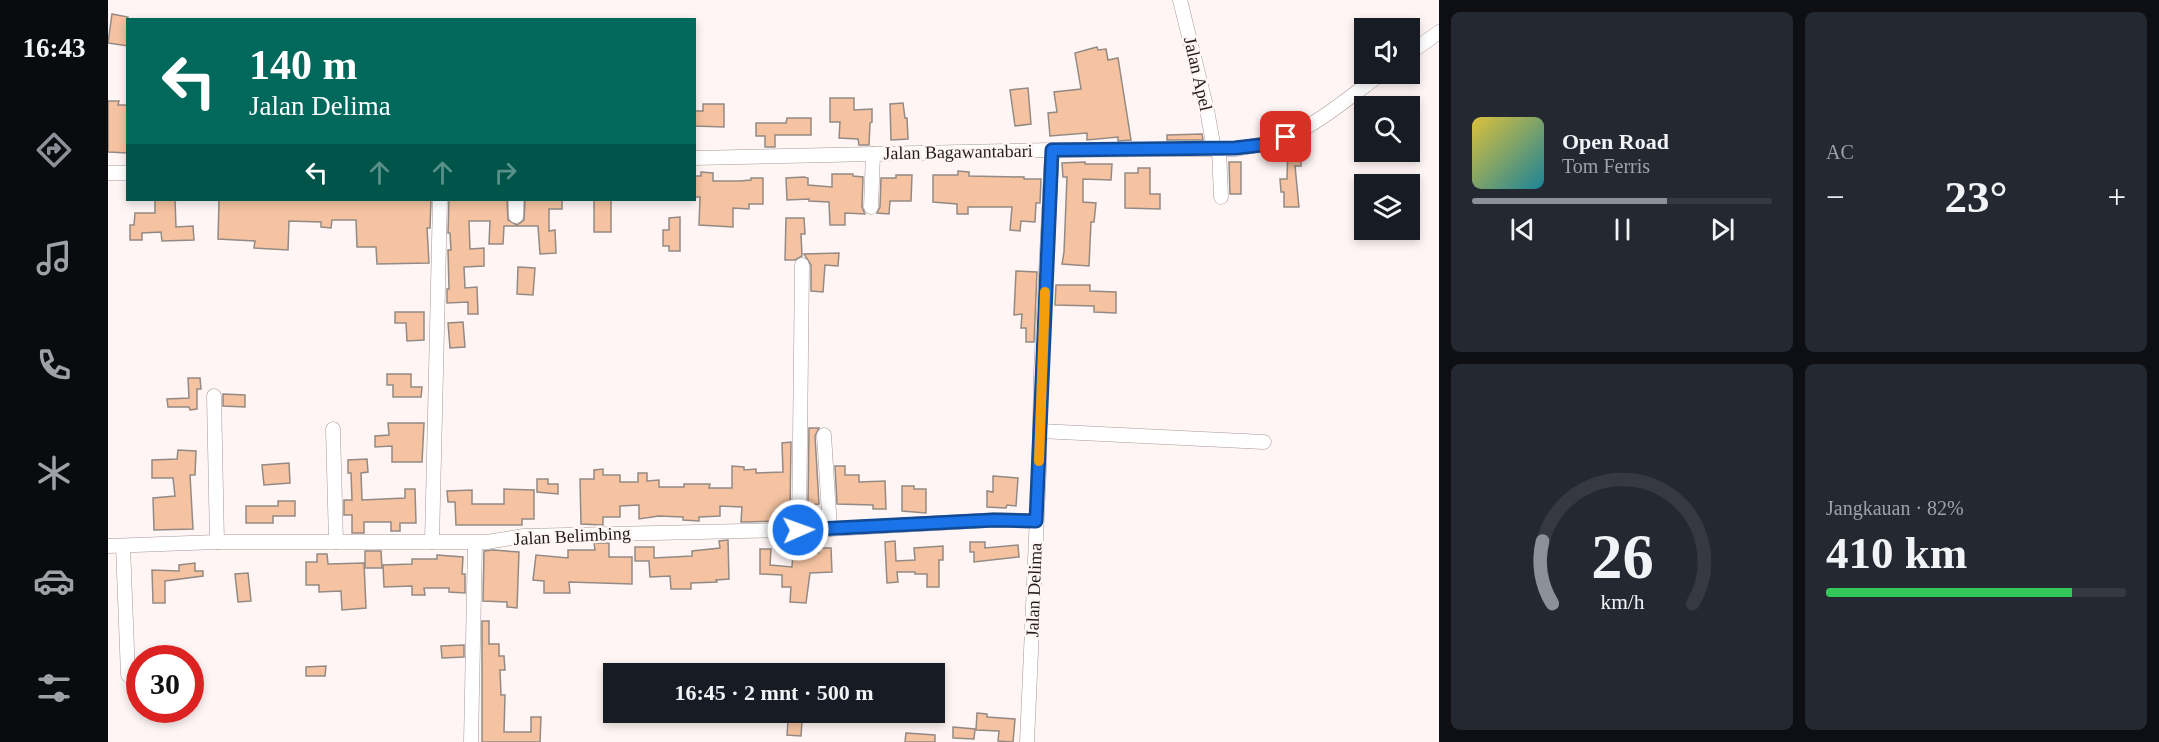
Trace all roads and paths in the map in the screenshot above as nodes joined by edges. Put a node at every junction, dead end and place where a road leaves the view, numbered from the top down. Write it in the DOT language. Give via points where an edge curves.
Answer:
graph roads {
  1 [pos="1180,0"];
  2 [pos="1439,32"];
  3 [pos="1420,46"];
  4 [pos="1367,84"];
  5 [pos="1216,149"];
  6 [pos="1052,150"];
  7 [pos="873,154"];
  8 [pos="696,158"];
  9 [pos="108,173"];
  10 [pos="126,173"];
  11 [pos="1221,197"];
  12 [pos="440,201"];
  13 [pos="516,201"];
  14 [pos="871,207"];
  15 [pos="516,216"];
  16 [pos="802,265"];
  17 [pos="214,396"];
  18 [pos="333,429"];
  19 [pos="1040,431"];
  20 [pos="824,435"];
  21 [pos="1264,442"];
  22 [pos="1036,521"];
  23 [pos="830,529"];
  24 [pos="798,530"];
  25 [pos="217,542"];
  26 [pos="336,542"];
  27 [pos="432,542"];
  28 [pos="475,543"];
  29 [pos="108,546"];
  30 [pos="123,546"];
  31 [pos="127,645"];
  32 [pos="471,742"];
  33 [pos="1027,742"];
  1 -- 5 [label="street, Jalan Apel"];
  2 -- 3 [label="street"];
  4 -- 5 [label="street, Jalan Bagawantabari" via="1286,137 1261,145"];
  5 -- 6 [label="street, Jalan Bagawantabari"];
  5 -- 11 [label="street, Jalan Apel"];
  6 -- 7 [label="street, Jalan Bagawantabari"];
  6 -- 19 [label="street, Jalan Delima"];
  7 -- 8 [label="street, Jalan Bagawantabari"];
  7 -- 14 [label="street"];
  9 -- 10 [label="street"];
  12 -- 27 [label="street"];
  13 -- 15 [label="street"];
  16 -- 24 [label="street"];
  17 -- 25 [label="street"];
  18 -- 26 [label="street"];
  19 -- 21 [label="street"];
  19 -- 22 [label="street, Jalan Delima"];
  20 -- 23 [label="street"];
  22 -- 23 [label="street, Jalan Belimbing"];
  22 -- 33 [label="street, Jalan Delima"];
  23 -- 24 [label="street, Jalan Belimbing"];
  24 -- 28 [label="street, Jalan Belimbing" via="524,536"];
  25 -- 26 [label="street, Jalan Belimbing"];
  25 -- 30 [label="street, Jalan Belimbing"];
  26 -- 27 [label="street, Jalan Belimbing"];
  27 -- 28 [label="street, Jalan Belimbing"];
  28 -- 32 [label="street"];
  29 -- 30 [label="street, Jalan Belimbing"];
  30 -- 31 [label="street"];
}
